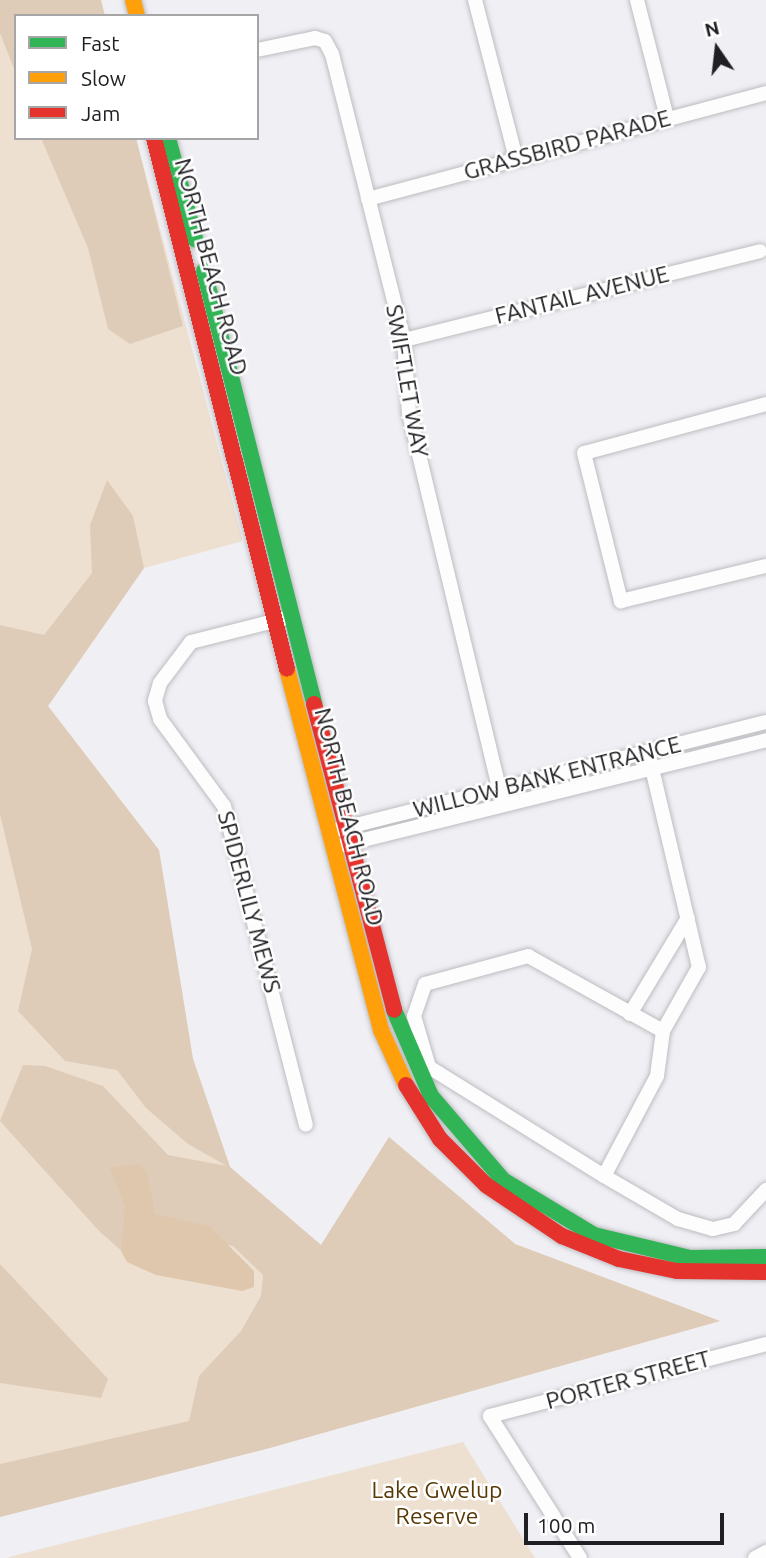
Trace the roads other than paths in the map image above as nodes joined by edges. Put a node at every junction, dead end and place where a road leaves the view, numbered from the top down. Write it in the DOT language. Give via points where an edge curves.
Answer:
graph roads {
  1 [pos="475,0"];
  2 [pos="637,0"];
  3 [pos="259,50"];
  4 [pos="766,93"];
  5 [pos="667,118"];
  6 [pos="155,140"];
  7 [pos="168,140"];
  8 [pos="516,159"];
  9 [pos="368,199"];
  10 [pos="760,251"];
  11 [pos="404,340"];
  12 [pos="766,404"];
  13 [pos="766,566"];
  14 [pos="283,618"];
  15 [pos="766,722"];
  16 [pos="766,740"];
  17 [pos="649,752"];
  18 [pos="651,768"];
  19 [pos="499,789"];
  20 [pos="503,805"];
  21 [pos="338,838"];
  22 [pos="688,918"];
  23 [pos="631,1014"];
  24 [pos="663,1031"];
  25 [pos="306,1125"];
  26 [pos="604,1176"];
  27 [pos="766,1190"];
  28 [pos="766,1257"];
  29 [pos="766,1272"];
  30 [pos="766,1344"];
  31 [pos="766,1552"];
  32 [pos="580,1558"];
  33 [pos="755,1558"];
  1 -- 8 [label="street"];
  2 -- 5 [label="street"];
  3 -- 9 [label="street, SWIFTLET WAY" via="303,39 325,41"];
  4 -- 5 [label="street, GRASSBIRD PARADE"];
  5 -- 8 [label="street, GRASSBIRD PARADE"];
  6 -- 14 [label="main road, NORTH BEACH ROAD"];
  7 -- 14 [label="main road, NORTH BEACH ROAD"];
  8 -- 9 [label="street, GRASSBIRD PARADE"];
  9 -- 11 [label="street, SWIFTLET WAY"];
  10 -- 11 [label="street, FANTAIL AVENUE"];
  11 -- 19 [label="street, SWIFTLET WAY" via="409,413"];
  12 -- 13 [label="street" via="584,453 621,601"];
  14 -- 21 [label="main road, NORTH BEACH ROAD"];
  14 -- 25 [label="street, SPIDERLILY MEWS" via="191,642 160,683 155,701 160,719 225,806"];
  15 -- 17 [label="street, WILLOW BANK ENTRANCE"];
  16 -- 18 [label="street, WILLOW BANK ENTRANCE"];
  17 -- 18 [label="street"];
  17 -- 19 [label="street, WILLOW BANK ENTRANCE"];
  18 -- 20 [label="street, WILLOW BANK ENTRANCE"];
  18 -- 22 [label="street"];
  19 -- 20 [label="street, SWIFTLET WAY"];
  19 -- 21 [label="street, WILLOW BANK ENTRANCE"];
  20 -- 21 [label="street, WILLOW BANK ENTRANCE"];
  21 -- 28 [label="main road, NORTH BEACH ROAD" via="409,1054 443,1115 488,1166 538,1205 617,1243 690,1258"];
  21 -- 29 [label="main road, NORTH BEACH ROAD" via="390,1054 440,1139 485,1185 533,1220 619,1259 707,1274"];
  22 -- 23 [label="street"];
  22 -- 24 [label="street" via="699,967"];
  23 -- 24 [label="street"];
  23 -- 26 [label="street" via="528,956 425,984 414,1016 429,1067"];
  24 -- 26 [label="street" via="657,1076"];
  26 -- 27 [label="street" via="678,1219 713,1229 734,1224"];
  30 -- 32 [label="street, PORTER STREET" via="491,1416"];
  31 -- 33 [label="street"];
}
